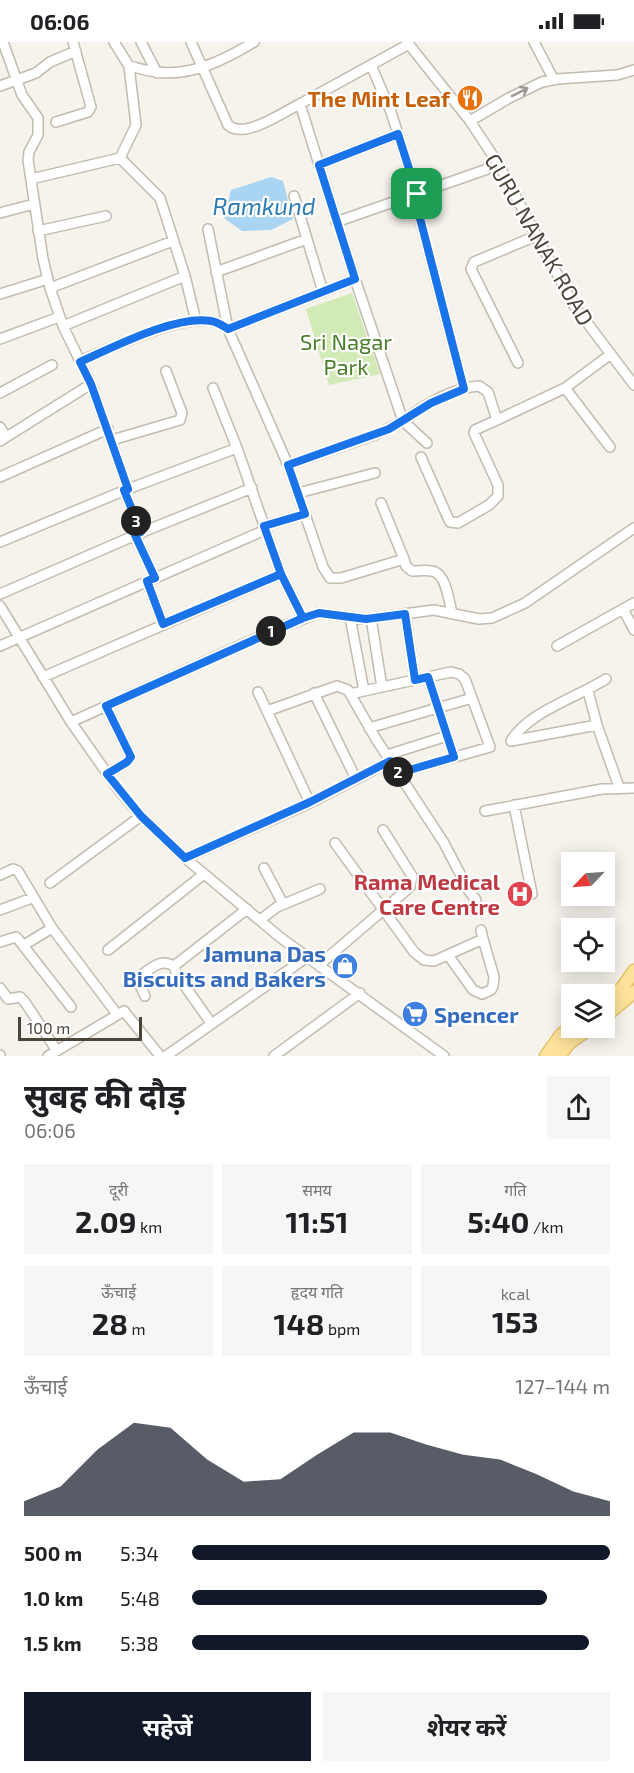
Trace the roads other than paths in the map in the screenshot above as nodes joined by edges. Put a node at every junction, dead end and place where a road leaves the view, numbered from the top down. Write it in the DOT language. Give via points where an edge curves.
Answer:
graph roads {
  1 [pos="3,42"];
  2 [pos="114,42"];
  3 [pos="141,42"];
  4 [pos="190,42"];
  5 [pos="254,42"];
  6 [pos="534,42"];
  7 [pos="408,43"];
  8 [pos="74,47"];
  9 [pos="371,65"];
  10 [pos="129,66"];
  11 [pos="202,68"];
  12 [pos="634,70"];
  13 [pos="157,73"];
  14 [pos="554,80"];
  15 [pos="16,81"];
  16 [pos="0,86"];
  17 [pos="300,104"];
  18 [pos="470,121"];
  19 [pos="57,122"];
  20 [pos="398,134"];
  21 [pos="120,158"];
  22 [pos="319,165"];
  23 [pos="499,165"];
  24 [pos="31,179"];
  25 [pos="416,195"];
  26 [pos="294,196"];
  27 [pos="34,204"];
  28 [pos="0,213"];
  29 [pos="106,216"];
  30 [pos="336,222"];
  31 [pos="208,229"];
  32 [pos="38,231"];
  33 [pos="536,236"];
  34 [pos="307,239"];
  35 [pos="173,241"];
  36 [pos="216,272"];
  37 [pos="185,276"];
  38 [pos="355,279"];
  39 [pos="49,283"];
  40 [pos="323,292"];
  41 [pos="0,294"];
  42 [pos="61,321"];
  43 [pos="196,321"];
  44 [pos="228,329"];
  45 [pos="0,339"];
  46 [pos="611,354"];
  47 [pos="80,362"];
  48 [pos="518,363"];
  49 [pos="52,365"];
  50 [pos="166,371"];
  51 [pos="91,384"];
  52 [pos="634,385"];
  53 [pos="213,388"];
  54 [pos="565,388"];
  55 [pos="464,389"];
  56 [pos="0,393"];
  57 [pos="497,420"];
  58 [pos="403,421"];
  59 [pos="0,426"];
  60 [pos="108,429"];
  61 [pos="3,439"];
  62 [pos="112,440"];
  63 [pos="427,442"];
  64 [pos="610,447"];
  65 [pos="237,448"];
  66 [pos="420,457"];
  67 [pos="288,465"];
  68 [pos="375,473"];
  69 [pos="0,477"];
  70 [pos="252,488"];
  71 [pos="126,489"];
  72 [pos="298,494"];
  73 [pos="381,503"];
  74 [pos="305,514"];
  75 [pos="265,528"];
  76 [pos="634,528"];
  77 [pos="138,534"];
  78 [pos="0,542"];
  79 [pos="404,559"];
  80 [pos="281,574"];
  81 [pos="151,579"];
  82 [pos="0,594"];
  83 [pos="634,603"];
  84 [pos="0,606"];
  85 [pos="624,609"];
  86 [pos="452,613"];
  87 [pos="405,614"];
  88 [pos="350,617"];
  89 [pos="303,618"];
  90 [pos="371,618"];
  91 [pos="163,624"];
  92 [pos="634,630"];
  93 [pos="18,638"];
  94 [pos="0,646"];
  95 [pos="557,646"];
  96 [pos="43,677"];
  97 [pos="428,677"];
  98 [pos="606,679"];
  99 [pos="415,680"];
  100 [pos="382,687"];
  101 [pos="364,691"];
  102 [pos="588,691"];
  103 [pos="258,692"];
  104 [pos="314,693"];
  105 [pos="350,694"];
  106 [pos="472,698"];
  107 [pos="106,706"];
  108 [pos="438,708"];
  109 [pos="267,711"];
  110 [pos="71,722"];
  111 [pos="597,725"];
  112 [pos="369,728"];
  113 [pos="447,736"];
  114 [pos="454,757"];
  115 [pos="389,758"];
  116 [pos="399,773"];
  117 [pos="107,774"];
  118 [pos="356,779"];
  119 [pos="619,787"];
  120 [pos="634,788"];
  121 [pos="310,802"];
  122 [pos="514,805"];
  123 [pos="485,811"];
  124 [pos="141,816"];
  125 [pos="383,830"];
  126 [pos="335,843"];
  127 [pos="185,858"];
  128 [pos="264,868"];
  129 [pos="0,874"];
  130 [pos="204,874"];
  131 [pos="50,883"];
  132 [pos="320,889"];
  133 [pos="532,894"];
  134 [pos="32,897"];
  135 [pos="476,900"];
  136 [pos="283,904"];
  137 [pos="247,909"];
  138 [pos="0,910"];
  139 [pos="384,910"];
  140 [pos="260,920"];
  141 [pos="52,928"];
  142 [pos="0,942"];
  143 [pos="24,945"];
  144 [pos="108,950"];
  145 [pos="448,955"];
  146 [pos="307,957"];
  147 [pos="319,965"];
  148 [pos="174,966"];
  149 [pos="634,971"];
  150 [pos="0,988"];
  151 [pos="634,992"];
  152 [pos="360,993"];
  153 [pos="615,994"];
  154 [pos="145,996"];
  155 [pos="71,1007"];
  156 [pos="615,1010"];
  157 [pos="117,1014"];
  158 [pos="212,1023"];
  159 [pos="561,1035"];
  160 [pos="576,1038"];
  161 [pos="57,1050"];
  162 [pos="48,1056"];
  163 [pos="160,1056"];
  164 [pos="166,1056"];
  165 [pos="274,1056"];
  166 [pos="444,1056"];
  167 [pos="546,1056"];
  168 [pos="560,1056"];
  1 -- 15 [label="street"];
  2 -- 10 [label="street"];
  3 -- 13 [label="street"];
  4 -- 11 [label="street"];
  5 -- 11 [label="street"];
  6 -- 14 [label="street"];
  7 -- 9 [label="street"];
  7 -- 18 [label="street, GURU NANAK ROAD"];
  8 -- 15 [label="street" via="36,73"];
  8 -- 19 [label="street" via="91,107 88,112"];
  9 -- 17 [label="street"];
  9 -- 20 [label="street"];
  10 -- 13 [label="street"];
  10 -- 21 [label="street" via="136,124"];
  11 -- 13 [label="street"];
  11 -- 17 [label="street" via="231,128 252,127"];
  12 -- 14 [label="street"];
  18 -- 14 [label="street, one-way" via="526,88"];
  15 -- 16 [label="street"];
  15 -- 24 [label="street" via="38,118 38,135 28,160"];
  17 -- 22 [label="street"];
  18 -- 23 [label="street, GURU NANAK ROAD"];
  20 -- 22 [label="street"];
  20 -- 25 [label="street"];
  21 -- 24 [label="street"];
  21 -- 35 [label="street" via="160,198"];
  22 -- 30 [label="street"];
  23 -- 25 [label="street"];
  23 -- 33 [label="street, GURU NANAK ROAD"];
  24 -- 27 [label="street"];
  25 -- 30 [label="street"];
  25 -- 55 [label="street"];
  26 -- 34 [label="street"];
  27 -- 28 [label="street"];
  27 -- 32 [label="street"];
  29 -- 32 [label="street"];
  30 -- 38 [label="street"];
  31 -- 36 [label="street"];
  32 -- 39 [label="street"];
  33 -- 46 [label="street, GURU NANAK ROAD" via="573,304"];
  33 -- 48 [label="street" via="474,262 471,269"];
  34 -- 36 [label="street"];
  34 -- 40 [label="street"];
  35 -- 37 [label="street"];
  35 -- 39 [label="street"];
  36 -- 44 [label="street"];
  37 -- 42 [label="street"];
  37 -- 43 [label="street"];
  38 -- 40 [label="street"];
  38 -- 58 [label="street"];
  39 -- 41 [label="street"];
  39 -- 42 [label="street"];
  40 -- 44 [label="street"];
  42 -- 45 [label="street"];
  42 -- 47 [label="street"];
  43 -- 44 [label="street" via="219,323"];
  43 -- 47 [label="street" via="162,329"];
  44 -- 67 [label="street"];
  46 -- 52 [label="street, GURU NANAK ROAD"];
  46 -- 54 [label="street"];
  47 -- 51 [label="street"];
  49 -- 56 [label="street"];
  50 -- 62 [label="street" via="182,412 180,420"];
  51 -- 60 [label="street"];
  51 -- 61 [label="street"];
  53 -- 65 [label="street"];
  54 -- 57 [label="street"];
  54 -- 64 [label="street"];
  55 -- 57 [label="street" via="479,387 488,392"];
  55 -- 58 [label="street"];
  57 -- 66 [label="street" via="474,434 498,485 498,496 458,523 450,522"];
  58 -- 63 [label="street"];
  58 -- 67 [label="street"];
  59 -- 61 [label="street"];
  60 -- 62 [label="street"];
  60 -- 69 [label="street"];
  62 -- 71 [label="street"];
  65 -- 70 [label="street"];
  65 -- 71 [label="street"];
  67 -- 72 [label="street"];
  68 -- 72 [label="street"];
  70 -- 75 [label="street"];
  70 -- 77 [label="street"];
  71 -- 77 [label="street"];
  71 -- 78 [label="street"];
  72 -- 74 [label="street"];
  73 -- 79 [label="street"];
  74 -- 75 [label="street"];
  74 -- 79 [label="street" via="330,578"];
  75 -- 80 [label="street"];
  75 -- 81 [label="street"];
  76 -- 86 [label="street" via="509,612 479,619"];
  77 -- 81 [label="street"];
  77 -- 82 [label="street"];
  79 -- 86 [label="street" via="412,571 438,573"];
  80 -- 89 [label="street"];
  80 -- 91 [label="street"];
  81 -- 91 [label="street"];
  81 -- 93 [label="street"];
  83 -- 85 [label="street"];
  84 -- 93 [label="street"];
  85 -- 92 [label="street"];
  85 -- 95 [label="street"];
  86 -- 87 [label="street" via="434,610"];
  87 -- 90 [label="street"];
  87 -- 99 [label="street"];
  88 -- 89 [label="street" via="319,613"];
  88 -- 90 [label="street"];
  88 -- 101 [label="street"];
  89 -- 107 [label="street"];
  90 -- 100 [label="street"];
  91 -- 96 [label="street"];
  93 -- 94 [label="street"];
  93 -- 96 [label="street"];
  96 -- 110 [label="street"];
  97 -- 99 [label="street"];
  97 -- 106 [label="street" via="459,674"];
  97 -- 108 [label="street"];
  98 -- 102 [label="street"];
  99 -- 100 [label="street"];
  100 -- 101 [label="street"];
  101 -- 105 [label="street"];
  102 -- 111 [label="street"];
  102 -- 111 [label="street" via="528,723 511,741"];
  103 -- 109 [label="street"];
  104 -- 105 [label="street" via="337,686"];
  104 -- 109 [label="street"];
  104 -- 118 [label="street"];
  105 -- 112 [label="street"];
  106 -- 108 [label="street"];
  106 -- 114 [label="street" via="490,747"];
  107 -- 110 [label="street"];
  107 -- 117 [label="street" via="131,757"];
  108 -- 112 [label="street"];
  108 -- 113 [label="street"];
  109 -- 121 [label="street"];
  110 -- 117 [label="street"];
  111 -- 119 [label="street"];
  112 -- 115 [label="street"];
  113 -- 114 [label="street"];
  113 -- 115 [label="street"];
  114 -- 116 [label="street"];
  115 -- 116 [label="street"];
  115 -- 118 [label="street"];
  116 -- 135 [label="street"];
  117 -- 124 [label="street"];
  118 -- 121 [label="street"];
  119 -- 120 [label="street"];
  119 -- 122 [label="street"];
  121 -- 127 [label="street"];
  122 -- 123 [label="street"];
  122 -- 133 [label="street"];
  124 -- 127 [label="street"];
  124 -- 131 [label="street"];
  125 -- 139 [label="street" via="412,880 407,891"];
  126 -- 139 [label="street"];
  127 -- 130 [label="street"];
  128 -- 136 [label="street"];
  129 -- 134 [label="street" via="16,869"];
  130 -- 137 [label="street"];
  130 -- 144 [label="street"];
  132 -- 136 [label="street"];
  134 -- 138 [label="street"];
  134 -- 141 [label="street"];
  136 -- 140 [label="street"];
  137 -- 140 [label="street"];
  137 -- 148 [label="street"];
  139 -- 145 [label="street" via="424,960 434,961"];
  139 -- 147 [label="street"];
  140 -- 146 [label="street"];
  141 -- 143 [label="street"];
  141 -- 157 [label="street"];
  142 -- 143 [label="street" via="15,937"];
  143 -- 155 [label="street"];
  145 -- 145 [label="street" via="482,934 493,986 482,994 473,990"];
  146 -- 147 [label="street"];
  146 -- 158 [label="street"];
  147 -- 152 [label="street"];
  148 -- 154 [label="street" via="159,963 140,976"];
  148 -- 158 [label="street"];
  149 -- 153 [label="main road"];
  150 -- 161 [label="street" via="8,999 22,999"];
  151 -- 156 [label="main road"];
  152 -- 165 [label="street"];
  152 -- 166 [label="street"];
  157 -- 161 [label="street"];
  157 -- 163 [label="street" via="127,1013"];
  158 -- 164 [label="street"];
  159 -- 167 [label="main road"];
  160 -- 168 [label="main road"];
  161 -- 162 [label="street"];
}
